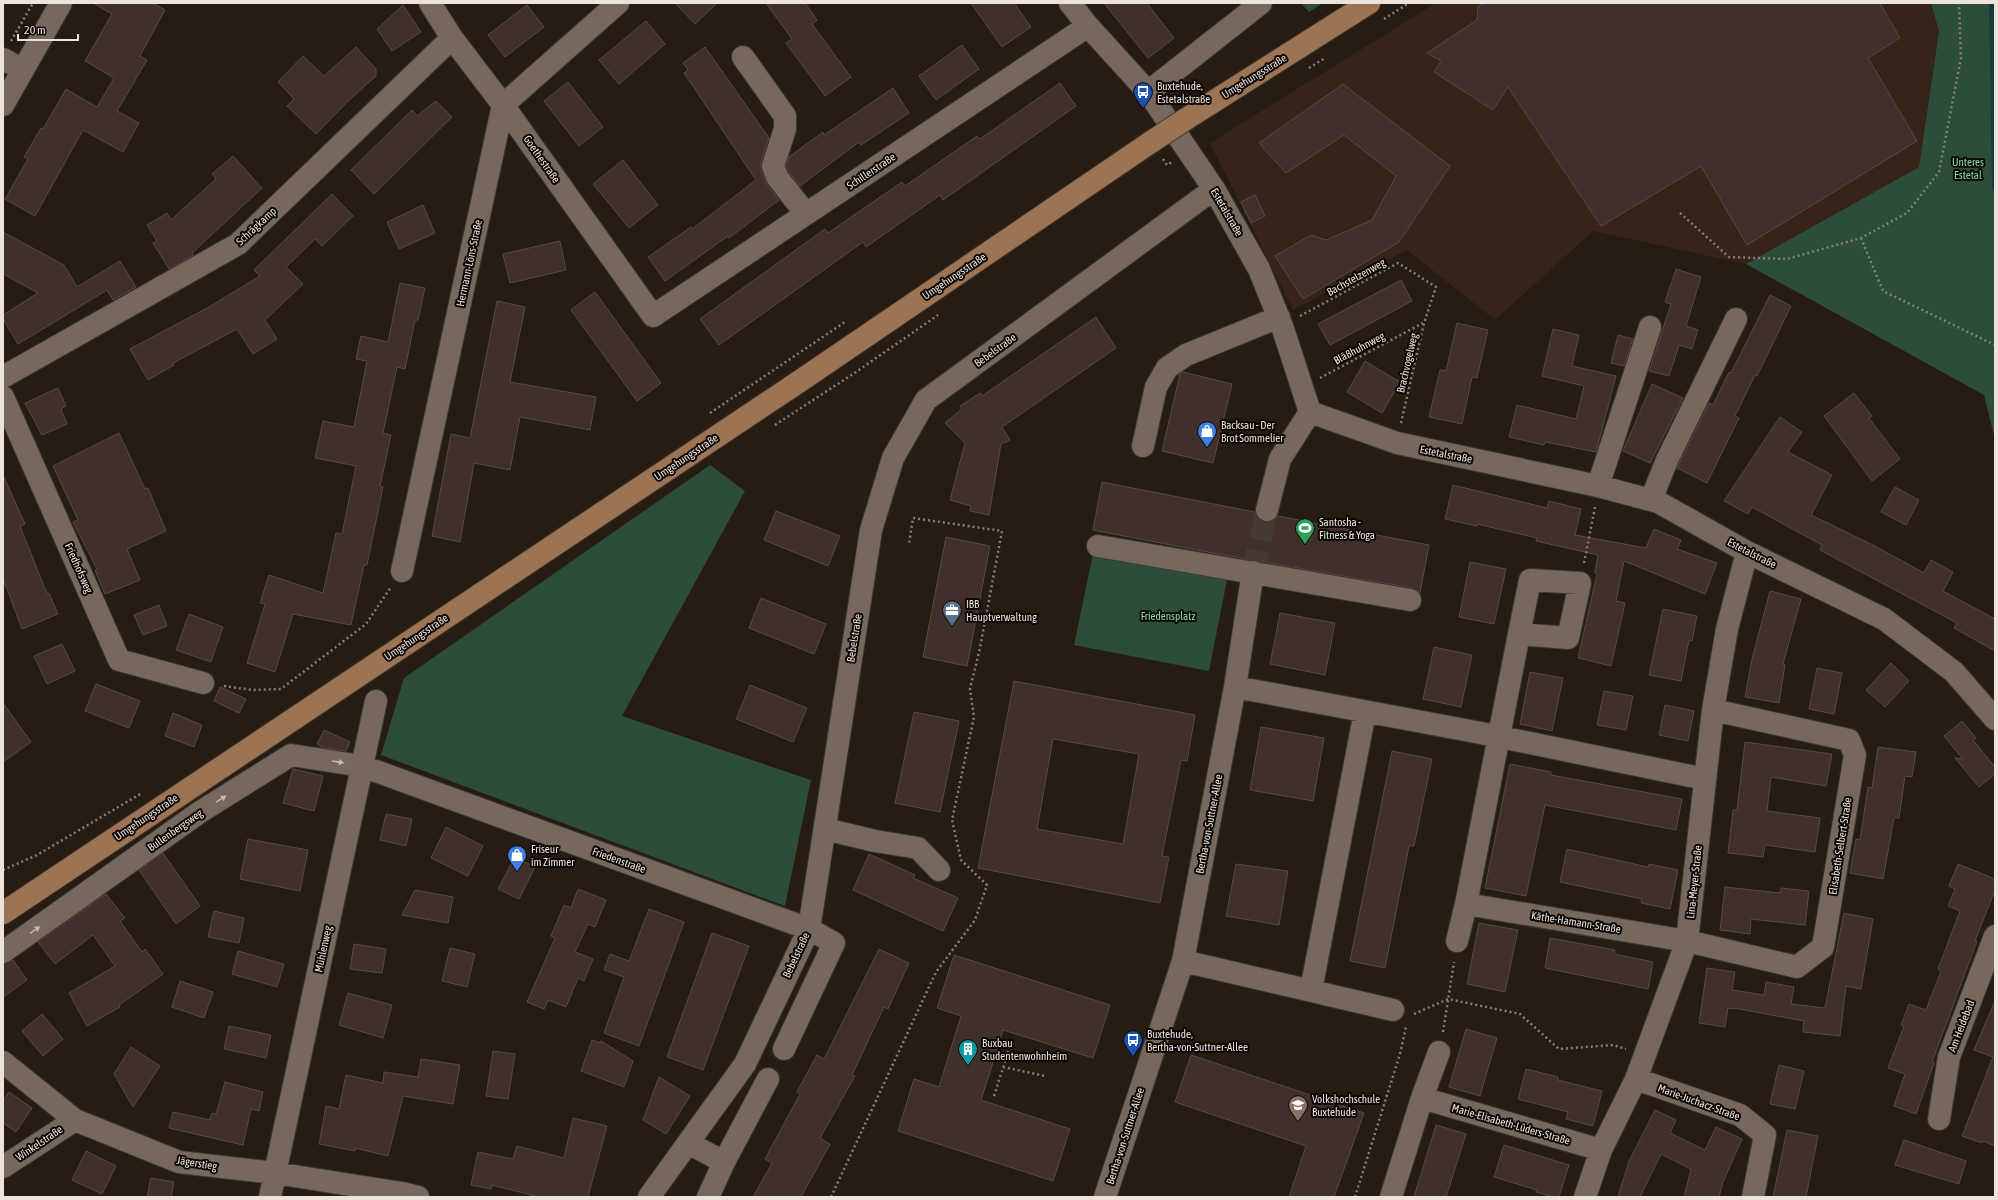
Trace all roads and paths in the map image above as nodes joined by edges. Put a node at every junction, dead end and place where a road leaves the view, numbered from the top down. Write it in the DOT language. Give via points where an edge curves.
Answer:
graph roads {
  1 [pos="33,3"];
  2 [pos="61,3"];
  3 [pos="430,3"];
  4 [pos="618,3"];
  5 [pos="1070,3"];
  6 [pos="1261,3"];
  7 [pos="1369,3"];
  8 [pos="1958,3"];
  9 [pos="1088,26"];
  10 [pos="452,38"];
  11 [pos="7,51"];
  12 [pos="743,57"];
  13 [pos="24,70"];
  14 [pos="1148,92"];
  15 [pos="3,104"];
  16 [pos="503,105"];
  17 [pos="1214,189"];
  18 [pos="1680,213"];
  19 [pos="806,214"];
  20 [pos="1861,238"];
  21 [pos="1436,287"];
  22 [pos="653,316"];
  23 [pos="1736,319"];
  24 [pos="847,321"];
  25 [pos="1281,322"];
  26 [pos="1424,323"];
  27 [pos="1650,327"];
  28 [pos="1995,345"];
  29 [pos="3,377"];
  30 [pos="1302,387"];
  31 [pos="3,397"];
  32 [pos="1310,412"];
  33 [pos="709,414"];
  34 [pos="1397,444"];
  35 [pos="1143,446"];
  36 [pos="1598,486"];
  37 [pos="1651,500"];
  38 [pos="1267,510"];
  39 [pos="909,544"];
  40 [pos="1098,546"];
  41 [pos="1748,552"];
  42 [pos="402,571"];
  43 [pos="1253,572"];
  44 [pos="1580,583"];
  45 [pos="1410,600"];
  46 [pos="1519,634"];
  47 [pos="204,683"];
  48 [pos="1234,687"];
  49 [pos="376,701"];
  50 [pos="1713,710"];
  51 [pos="1365,712"];
  52 [pos="1995,719"];
  53 [pos="1500,737"];
  54 [pos="362,766"];
  55 [pos="1705,779"];
  56 [pos="145,791"];
  57 [pos="825,829"];
  58 [pos="3,870"];
  59 [pos="939,870"];
  60 [pos="35,891"];
  61 [pos="3,899"];
  62 [pos="1466,904"];
  63 [pos="3,913"];
  64 [pos="809,929"];
  65 [pos="1995,936"];
  66 [pos="1687,940"];
  67 [pos="1457,942"];
  68 [pos="3,952"];
  69 [pos="1183,961"];
  70 [pos="1311,990"];
  71 [pos="1448,999"];
  72 [pos="1402,1017"];
  73 [pos="1012,1040"];
  74 [pos="784,1049"];
  75 [pos="1439,1052"];
  76 [pos="1646,1055"];
  77 [pos="3,1062"];
  78 [pos="1003,1067"];
  79 [pos="1045,1076"];
  80 [pos="768,1079"];
  81 [pos="1636,1079"];
  82 [pos="994,1096"];
  83 [pos="1422,1098"];
  84 [pos="75,1120"];
  85 [pos="1939,1120"];
  86 [pos="688,1142"];
  87 [pos="1601,1150"];
  88 [pos="724,1162"];
  89 [pos="3,1167"];
  90 [pos="275,1173"];
  91 [pos="270,1197"];
  92 [pos="418,1197"];
  93 [pos="649,1197"];
  94 [pos="708,1197"];
  95 [pos="831,1197"];
  96 [pos="1105,1197"];
  97 [pos="1355,1197"];
  98 [pos="1391,1197"];
  99 [pos="1585,1197"];
  100 [pos="1753,1197"];
  1 -- 11 [label="path"];
  2 -- 13 [label="street"];
  3 -- 10 [label="street, Goethestraße"];
  4 -- 16 [label="street"];
  5 -- 9 [label="street, Estetalstraße"];
  6 -- 14 [label="street"];
  7 -- 60 [label="main road, Umgehungsstraße, bridge" via="1151,142 800,381"];
  8 -- 20 [label="path" via="1961,58 1939,172 1907,213"];
  9 -- 14 [label="street, Estetalstraße"];
  9 -- 19 [label="street, Schillerstraße"];
  10 -- 16 [label="street, Goethestraße"];
  10 -- 29 [label="street, Schrägkamp" via="238,244"];
  11 -- 13 [label="street"];
  12 -- 19 [label="street" via="785,116 785,129 773,166 777,177"];
  13 -- 15 [label="street"];
  14 -- 17 [label="street, Estetalstraße"];
  16 -- 22 [label="street, Goethestraße"];
  16 -- 42 [label="street, Hermann-Löns-Straße"];
  17 -- 25 [label="street, Estetalstraße" via="1260,269"];
  17 -- 57 [label="street, Bebelstraße" via="926,400 893,458 871,530"];
  18 -- 20 [label="path" via="1729,257 1786,259"];
  19 -- 22 [label="street, Schillerstraße"];
  20 -- 28 [label="path" via="1883,291"];
  21 -- 25 [label="path, Bachstelzenweg" via="1398,263"];
  21 -- 26 [label="path, Brachvogelweg"];
  23 -- 37 [label="street" via="1667,460"];
  24 -- 33 [label="path"];
  25 -- 30 [label="street, Estetalstraße"];
  25 -- 35 [label="street" via="1186,355 1166,368 1156,387"];
  26 -- 30 [label="path, Bläßhuhnweg"];
  26 -- 34 [label="path, Brachvogelweg"];
  27 -- 36 [label="street"];
  30 -- 32 [label="street, Estetalstraße"];
  31 -- 47 [label="street, Friedhofsweg" via="119,660"];
  32 -- 34 [label="street, Estetalstraße"];
  32 -- 38 [label="street" via="1280,459"];
  34 -- 36 [label="street, Estetalstraße"];
  36 -- 37 [label="street, Estetalstraße"];
  36 -- 44 [label="path"];
  37 -- 41 [label="street, Estetalstraße"];
  39 -- 95 [label="path" via="913,518 1002,531 970,689 974,717 952,820 961,860 987,885 975,920 936,972"];
  40 -- 43 [label="street"];
  41 -- 50 [label="street, Lina-Meyer-Straße" via="1727,629"];
  41 -- 52 [label="street, Estetalstraße" via="1884,619 1954,672"];
  42 -- 47 [label="path" via="366,624 281,689 252,690"];
  43 -- 45 [label="street"];
  43 -- 48 [label="street, Bertha-von-Suttner-Allee"];
  44 -- 46 [label="street" via="1530,580"];
  44 -- 46 [label="street" via="1568,638"];
  46 -- 53 [label="street"];
  48 -- 51 [label="street"];
  48 -- 69 [label="street, Bertha-von-Suttner-Allee"];
  49 -- 54 [label="street, Mühlenweg"];
  50 -- 55 [label="street, Lina-Meyer-Straße"];
  50 -- 66 [label="street, Elisabeth-Selbert-Straße" via="1850,740 1855,755 1823,947 1797,967"];
  51 -- 53 [label="street"];
  51 -- 70 [label="street"];
  53 -- 55 [label="street"];
  53 -- 62 [label="street"];
  54 -- 64 [label="street, Friedenstraße"];
  68 -- 54 [label="street, Bullenbergsweg, one-way" via="200,812 291,755"];
  54 -- 90 [label="street, Mühlenweg"];
  55 -- 66 [label="street, Lina-Meyer-Straße"];
  56 -- 58 [label="path" via="38,855"];
  57 -- 59 [label="street" via="918,848"];
  57 -- 64 [label="street, Bebelstraße"];
  60 -- 61 [label="main road"];
  60 -- 63 [label="main road, Umgehungsstraße"];
  62 -- 66 [label="street, Käthe-Hamann-Straße"];
  62 -- 67 [label="street"];
  64 -- 74 [label="street, Friedenstraße" via="834,943"];
  64 -- 86 [label="street, Bebelstraße" via="745,1064"];
  65 -- 85 [label="street, Am Heidebad" via="1949,1056"];
  66 -- 76 [label="street, Lina-Meyer-Straße"];
  67 -- 71 [label="path"];
  69 -- 70 [label="street"];
  69 -- 96 [label="street, Bertha-von-Suttner-Allee"];
  70 -- 72 [label="street"];
  71 -- 72 [label="path"];
  71 -- 75 [label="path"];
  71 -- 76 [label="path" via="1520,1014 1559,1049 1614,1045"];
  72 -- 97 [label="path" via="1400,1054"];
  73 -- 78 [label="path"];
  75 -- 83 [label="street"];
  76 -- 81 [label="street, Lina-Meyer-Straße"];
  77 -- 84 [label="street, Jägerstieg"];
  78 -- 79 [label="path"];
  78 -- 82 [label="path"];
  80 -- 88 [label="street"];
  81 -- 87 [label="street, Lina-Meyer-Straße"];
  81 -- 100 [label="street, Marie-Juchacz-Straße" via="1740,1115 1765,1135"];
  83 -- 87 [label="street, Marie-Elisabeth-Lüders-Straße"];
  83 -- 98 [label="street"];
  84 -- 89 [label="street, Winkelstraße"];
  84 -- 90 [label="street, Jägerstieg" via="179,1162"];
  86 -- 88 [label="street"];
  86 -- 93 [label="street, Bebelstraße"];
  87 -- 99 [label="street, Lina-Meyer-Straße"];
  88 -- 94 [label="street"];
  90 -- 91 [label="street, Mühlenweg"];
  90 -- 92 [label="street, Jägerstieg" via="402,1192"];
}
